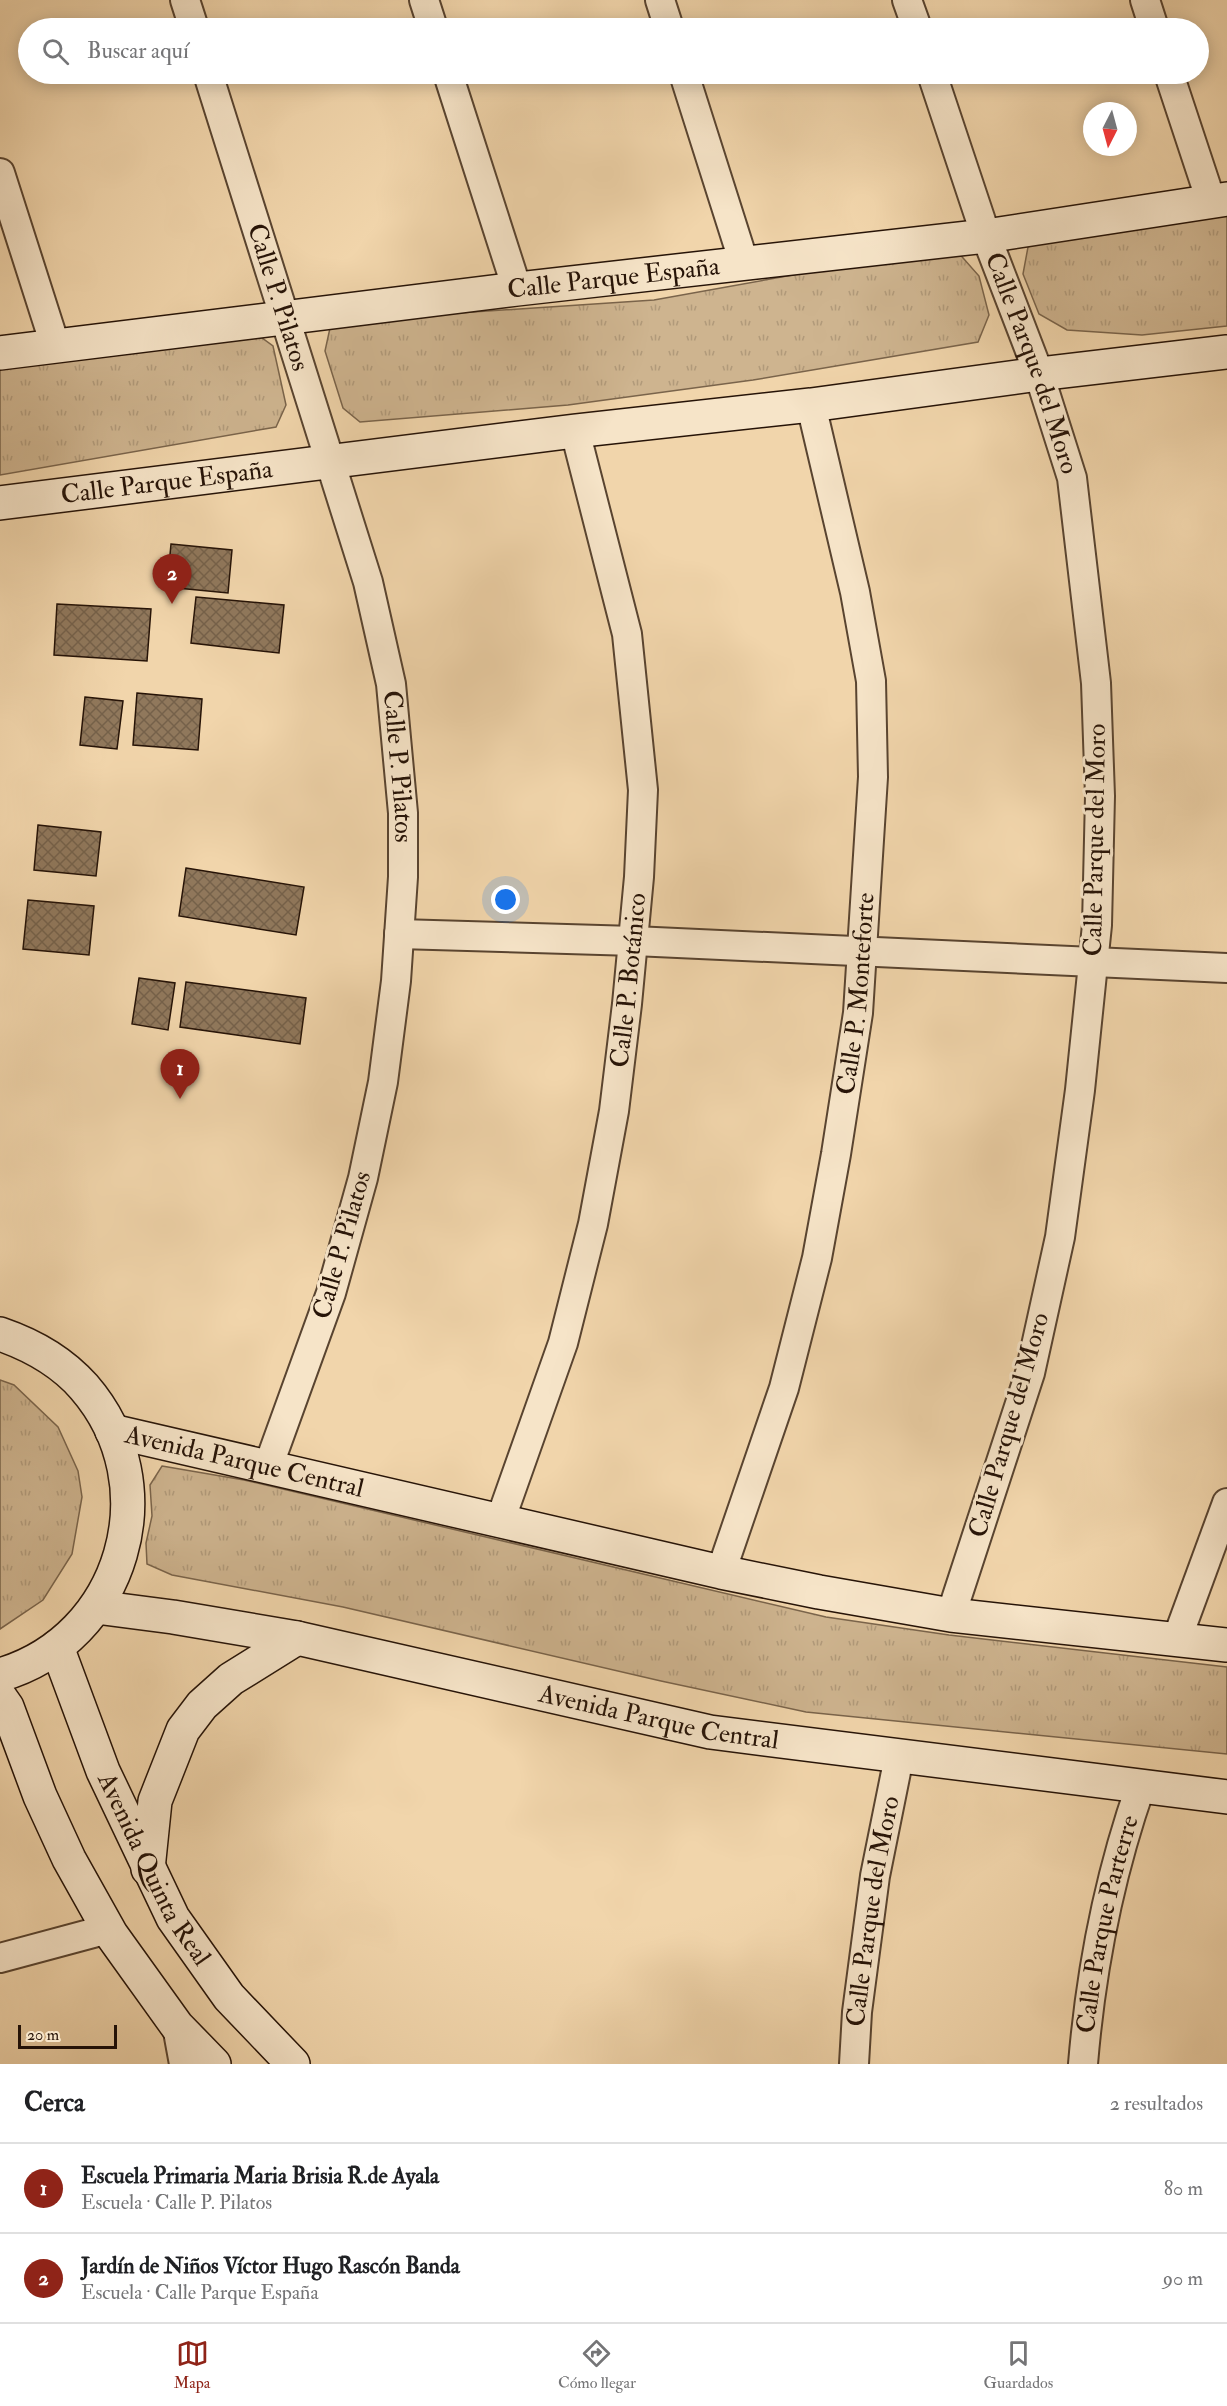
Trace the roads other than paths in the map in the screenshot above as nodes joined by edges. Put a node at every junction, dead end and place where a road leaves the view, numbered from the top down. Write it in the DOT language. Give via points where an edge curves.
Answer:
graph roads {
  1 [pos="185,0"];
  2 [pos="424,0"];
  3 [pos="660,0"];
  4 [pos="907,0"];
  5 [pos="1145,0"];
  6 [pos="191,18"];
  7 [pos="430,18"];
  8 [pos="666,18"];
  9 [pos="913,18"];
  10 [pos="1151,18"];
  11 [pos="211,84"];
  12 [pos="451,84"];
  13 [pos="687,84"];
  14 [pos="935,84"];
  15 [pos="1173,84"];
  16 [pos="0,173"];
  17 [pos="1219,200"];
  18 [pos="986,236"];
  19 [pos="744,263"];
  20 [pos="517,289"];
  21 [pos="287,318"];
  22 [pos="54,345"];
  23 [pos="1227,352"];
  24 [pos="0,353"];
  25 [pos="1039,374"];
  26 [pos="812,405"];
  27 [pos="575,431"];
  28 [pos="329,461"];
  29 [pos="0,503"];
  30 [pos="399,934"];
  31 [pos="634,941"];
  32 [pos="862,951"];
  33 [pos="1093,962"];
  34 [pos="1227,968"];
  35 [pos="0,1334"];
  36 [pos="112,1431"];
  37 [pos="268,1467"];
  38 [pos="1227,1503"];
  39 [pos="500,1521"];
  40 [pos="721,1572"];
  41 [pos="96,1607"];
  42 [pos="951,1615"];
  43 [pos="297,1638"];
  44 [pos="1177,1639"];
  45 [pos="1227,1645"];
  46 [pos="57,1647"];
  47 [pos="0,1675"];
  48 [pos="0,1697"];
  49 [pos="899,1757"];
  50 [pos="1141,1785"];
  51 [pos="1227,1797"];
  52 [pos="148,1869"];
  53 [pos="108,1929"];
  54 [pos="0,1958"];
  55 [pos="177,2026"];
  56 [pos="183,2064"];
  57 [pos="214,2064"];
  58 [pos="293,2064"];
  59 [pos="854,2064"];
  60 [pos="1083,2064"];
  1 -- 6 [label="street"];
  2 -- 7 [label="street"];
  3 -- 8 [label="street"];
  4 -- 9 [label="street"];
  5 -- 10 [label="street"];
  11 -- 21 [label="street, Calle P. Pilatos"];
  12 -- 20 [label="street"];
  13 -- 19 [label="street"];
  14 -- 18 [label="street, Calle Parque del Moro"];
  15 -- 17 [label="street"];
  16 -- 22 [label="street"];
  17 -- 18 [label="street, Calle Parque España"];
  18 -- 19 [label="street, Calle Parque España"];
  18 -- 25 [label="street, Calle Parque del Moro"];
  19 -- 20 [label="street, Calle Parque España"];
  20 -- 21 [label="street, Calle Parque España"];
  21 -- 22 [label="street, Calle Parque España"];
  21 -- 28 [label="street, Calle P. Pilatos"];
  22 -- 24 [label="street, Calle Parque España"];
  23 -- 25 [label="street, Calle Parque España"];
  25 -- 26 [label="street, Calle Parque España"];
  25 -- 33 [label="street, Calle Parque del Moro" via="1072,478 1096,683 1100,796"];
  26 -- 27 [label="street, Calle Parque España"];
  26 -- 32 [label="street, Calle P. Monteforte" via="871,681 873,777"];
  27 -- 28 [label="street, Calle Parque España"];
  27 -- 31 [label="street, Calle P. Botánico" via="627,634 632,675 643,790"];
  28 -- 29 [label="street, Calle Parque España"];
  28 -- 30 [label="street, Calle P. Pilatos" via="368,582 391,684 403,813"];
  30 -- 31 [label="street"];
  30 -- 37 [label="street, Calle P. Pilatos" via="383,1082 363,1178 331,1293"];
  31 -- 32 [label="street"];
  31 -- 39 [label="street, Calle P. Botánico" via="614,1112 593,1224 563,1343"];
  32 -- 33 [label="street"];
  32 -- 40 [label="street, Calle P. Monteforte" via="858,1013 817,1258 784,1388"];
  33 -- 34 [label="street"];
  33 -- 42 [label="street, Calle Parque del Moro" via="1060,1237 1030,1373"];
  35 -- 36 [label="street" via="43,1353 64,1369 84,1387"];
  36 -- 37 [label="street, Avenida Parque Central"];
  36 -- 41 [label="street" via="127,1482 126,1534 117,1568"];
  37 -- 39 [label="street, Avenida Parque Central"];
  38 -- 44 [label="street"];
  39 -- 40 [label="street, Avenida Parque Central"];
  40 -- 42 [label="street, Avenida Parque Central"];
  41 -- 43 [label="street, Avenida Parque Central"];
  41 -- 46 [label="street"];
  42 -- 44 [label="street, Avenida Parque Central"];
  43 -- 49 [label="street, Avenida Parque Central" via="710,1732"];
  43 -- 52 [label="street" via="231,1679 183,1730 155,1801"];
  44 -- 45 [label="street, Avenida Parque Central"];
  46 -- 47 [label="street"];
  46 -- 52 [label="street, Avenida Quinta Real" via="103,1771"];
  48 -- 53 [label="street" via="69,1859"];
  49 -- 50 [label="street, Avenida Parque Central"];
  49 -- 59 [label="street, Calle Parque del Moro" via="874,1876"];
  50 -- 51 [label="street, Avenida Parque Central"];
  50 -- 60 [label="street, Calle Parque Parterre" via="1108,1893"];
  52 -- 58 [label="street, Avenida Quinta Real" via="173,1918 205,1965 229,1997"];
  53 -- 54 [label="street"];
  53 -- 55 [label="street"];
  55 -- 56 [label="street"];
  55 -- 57 [label="street"];
}
